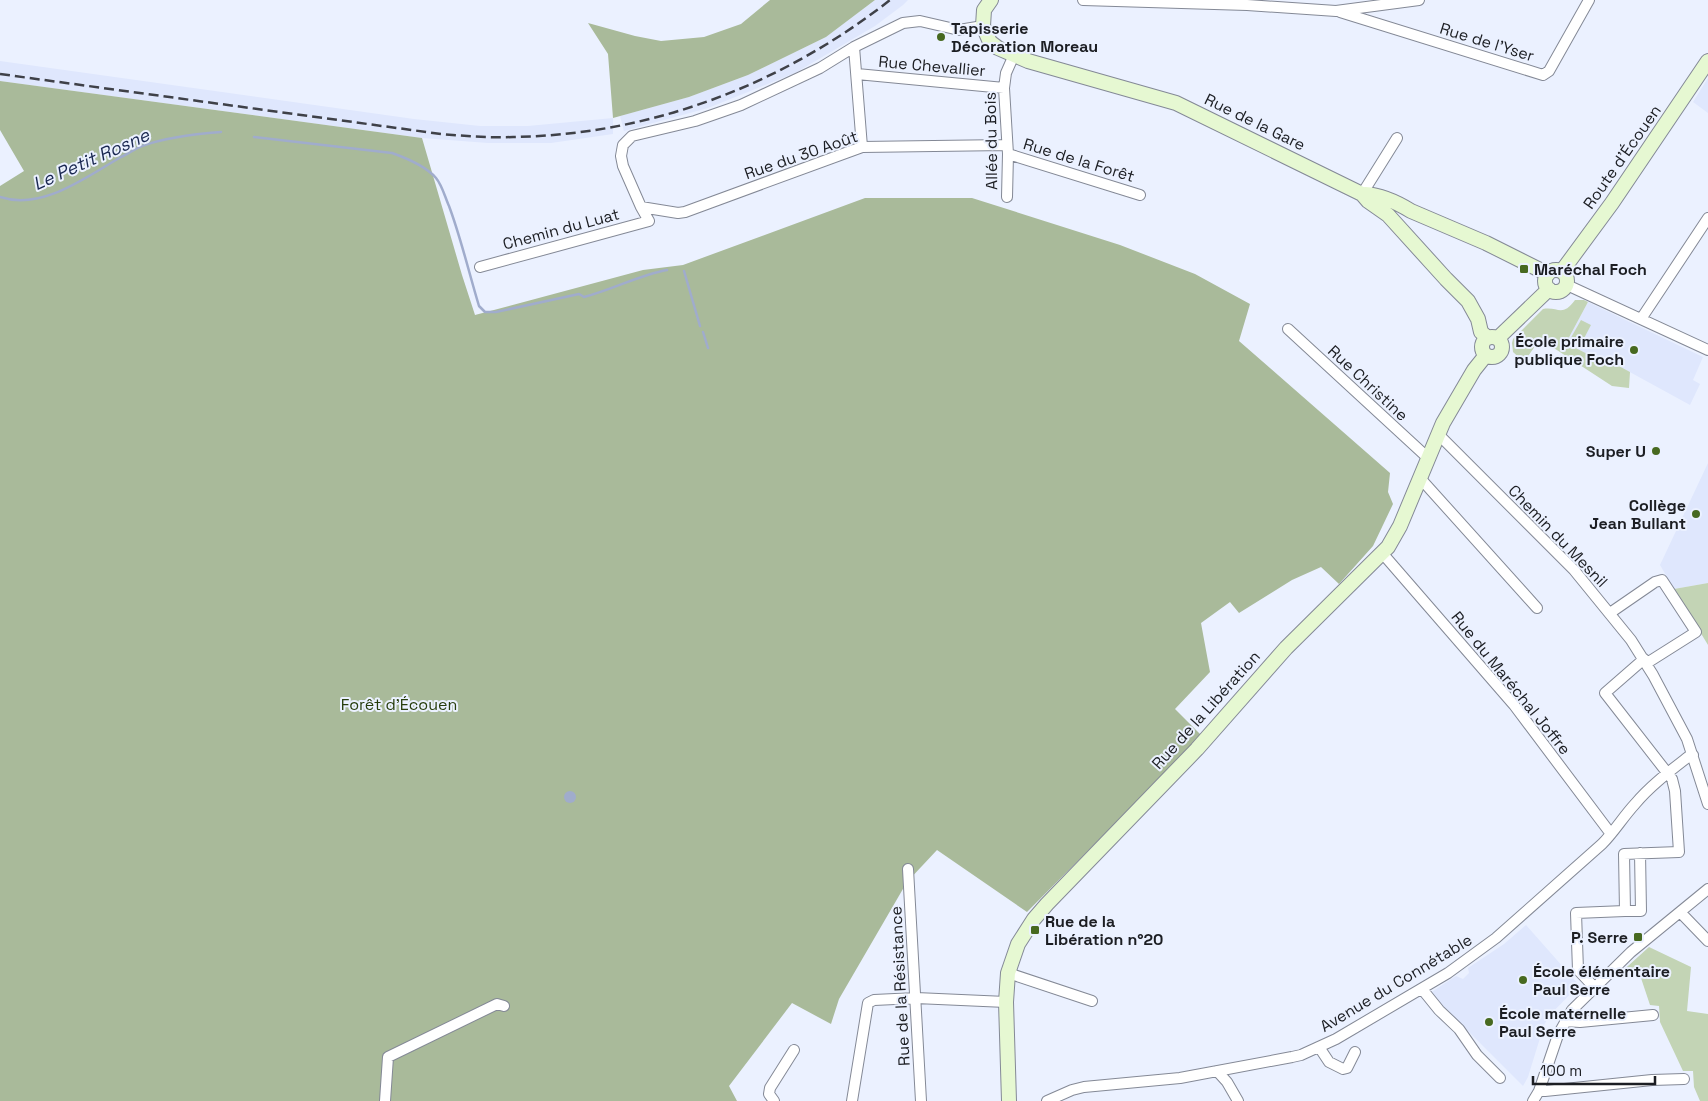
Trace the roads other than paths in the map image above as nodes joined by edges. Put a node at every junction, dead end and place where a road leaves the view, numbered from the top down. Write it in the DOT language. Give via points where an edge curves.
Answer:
graph roads {
  1 [pos="991,0"];
  2 [pos="1083,0"];
  3 [pos="1419,0"];
  4 [pos="1589,0"];
  5 [pos="1109,1"];
  6 [pos="1249,3"];
  7 [pos="1336,11"];
  8 [pos="983,26"];
  9 [pos="854,47"];
  10 [pos="1014,55"];
  11 [pos="1708,61"];
  12 [pos="857,74"];
  13 [pos="1004,88"];
  14 [pos="1397,138"];
  15 [pos="862,147"];
  16 [pos="1007,149"];
  17 [pos="1362,194"];
  18 [pos="1140,195"];
  19 [pos="1007,198"];
  20 [pos="641,207"];
  21 [pos="1410,212"];
  22 [pos="1388,215"];
  23 [pos="1708,218"];
  24 [pos="480,267"];
  25 [pos="1562,271"];
  26 [pos="1548,274"];
  27 [pos="1567,285"];
  28 [pos="1549,289"];
  29 [pos="1641,319"];
  30 [pos="1288,329"];
  31 [pos="1493,338"];
  32 [pos="1708,350"];
  33 [pos="1438,434"];
  34 [pos="1428,458"];
  35 [pos="1420,478"];
  36 [pos="1383,554"];
  37 [pos="1537,608"];
  38 [pos="1610,613"];
  39 [pos="1645,661"];
  40 [pos="1693,755"];
  41 [pos="1668,773"];
  42 [pos="1708,804"];
  43 [pos="1612,834"];
  44 [pos="1640,853"];
  45 [pos="908,869"];
  46 [pos="1708,889"];
  47 [pos="1625,911"];
  48 [pos="1680,912"];
  49 [pos="1708,941"];
  50 [pos="1008,973"];
  51 [pos="1594,987"];
  52 [pos="1422,989"];
  53 [pos="916,998"];
  54 [pos="1092,1001"];
  55 [pos="1006,1002"];
  56 [pos="504,1006"];
  57 [pos="1653,1014"];
  58 [pos="1565,1021"];
  59 [pos="1319,1047"];
  60 [pos="794,1050"];
  61 [pos="1355,1052"];
  62 [pos="1234,1068"];
  63 [pos="1217,1071"];
  64 [pos="1500,1078"];
  65 [pos="1684,1078"];
  66 [pos="1539,1091"];
  67 [pos="1236,1097"];
  68 [pos="385,1101"];
  69 [pos="774,1101"];
  70 [pos="852,1101"];
  71 [pos="921,1101"];
  72 [pos="1009,1101"];
  73 [pos="1047,1101"];
  74 [pos="1533,1101"];
  1 -- 8 [label="main road" via="984,10"];
  2 -- 5 [label="street"];
  3 -- 7 [label="street"];
  4 -- 7 [label="street, Rue de l'Yser" via="1550,71 1543,74"];
  5 -- 6 [label="street"];
  6 -- 7 [label="street"];
  8 -- 9 [label="street" via="959,30 920,21 903,23"];
  8 -- 10 [label="main road, Rue de la Gare" via="994,45"];
  9 -- 12 [label="street"];
  9 -- 20 [label="street" via="820,68 741,105 695,121 637,134 624,142 623,166"];
  10 -- 13 [label="street, Allée du Bois"];
  10 -- 17 [label="main road, Rue de la Gare" via="1176,103"];
  11 -- 25 [label="main road, Route d'Écouen"];
  12 -- 13 [label="street, Rue Chevallier"];
  12 -- 15 [label="street"];
  13 -- 16 [label="street, Allée du Bois"];
  14 -- 17 [label="street"];
  15 -- 16 [label="street, Rue du 30 Août"];
  15 -- 20 [label="street, Rue du 30 Août" via="685,212"];
  16 -- 18 [label="street, Rue de la Forêt"];
  16 -- 19 [label="street, Allée du Bois"];
  17 -- 21 [label="main road" via="1403,206"];
  17 -- 22 [label="main road, Rue de la Gare"];
  20 -- 24 [label="street, Chemin du Luat" via="649,220"];
  21 -- 22 [label="main road"];
  21 -- 26 [label="main road" via="1486,243"];
  22 -- 31 [label="main road, Rue de la Gare" via="1468,301 1481,332"];
  23 -- 29 [label="street"];
  25 -- 26 [label="main road" via="1553,270"];
  25 -- 27 [label="main road"];
  26 -- 28 [label="main road" via="1545,281"];
  27 -- 28 [label="main road" via="1559,292"];
  27 -- 29 [label="street"];
  28 -- 31 [label="main road"];
  29 -- 32 [label="street"];
  30 -- 34 [label="street, Rue Christine"];
  31 -- 33 [label="main road, Rue de la Libération" via="1502,346 1500,354 1494,357 1486,355"];
  33 -- 34 [label="main road, Rue de la Libération"];
  33 -- 38 [label="street, Chemin du Mesnil" via="1574,570"];
  34 -- 35 [label="main road, Rue de la Libération"];
  35 -- 36 [label="main road, Rue de la Libération" via="1394,539"];
  35 -- 37 [label="street"];
  36 -- 43 [label="street, Rue du Maréchal Joffre" via="1514,705"];
  36 -- 50 [label="main road, Rue de la Libération" via="1286,648 1197,749 1046,904 1018,944"];
  38 -- 39 [label="street, Chemin du Mesnil"];
  38 -- 39 [label="street" via="1654,582 1662,580 1696,632"];
  39 -- 40 [label="street, Chemin du Mesnil"];
  39 -- 41 [label="street" via="1605,693"];
  40 -- 41 [label="street, Avenue du Connétable"];
  40 -- 42 [label="street, Chemin du Mesnil"];
  41 -- 43 [label="street, Avenue du Connétable" via="1636,802"];
  41 -- 44 [label="street" via="1675,790 1678,852"];
  43 -- 52 [label="street, Avenue du Connétable" via="1496,938"];
  44 -- 47 [label="street" via="1624,854"];
  44 -- 47 [label="street" via="1641,911"];
  45 -- 53 [label="street, Rue de la Résistance"];
  46 -- 48 [label="street"];
  47 -- 51 [label="street" via="1576,913 1578,970"];
  48 -- 49 [label="street"];
  48 -- 51 [label="street"];
  50 -- 54 [label="street"];
  50 -- 55 [label="main road, Rue de la Libération"];
  51 -- 58 [label="street"];
  52 -- 59 [label="street, Avenue du Connétable"];
  52 -- 64 [label="street"];
  53 -- 55 [label="street"];
  53 -- 70 [label="street" via="868,1003"];
  53 -- 71 [label="street, Rue de la Résistance"];
  55 -- 72 [label="main road, Rue de la Libération"];
  56 -- 68 [label="street" via="497,1004 388,1057"];
  57 -- 58 [label="street"];
  58 -- 66 [label="street"];
  59 -- 61 [label="street" via="1329,1062 1342,1069 1347,1068"];
  59 -- 62 [label="street, Avenue du Connétable" via="1292,1057"];
  60 -- 69 [label="street" via="770,1088 769,1094"];
  62 -- 63 [label="street, Avenue du Connétable"];
  62 -- 67 [label="street"];
  63 -- 67 [label="street"];
  63 -- 73 [label="street, Avenue du Connétable" via="1180,1078 1084,1087"];
  65 -- 66 [label="street"];
  66 -- 74 [label="street"];
}
